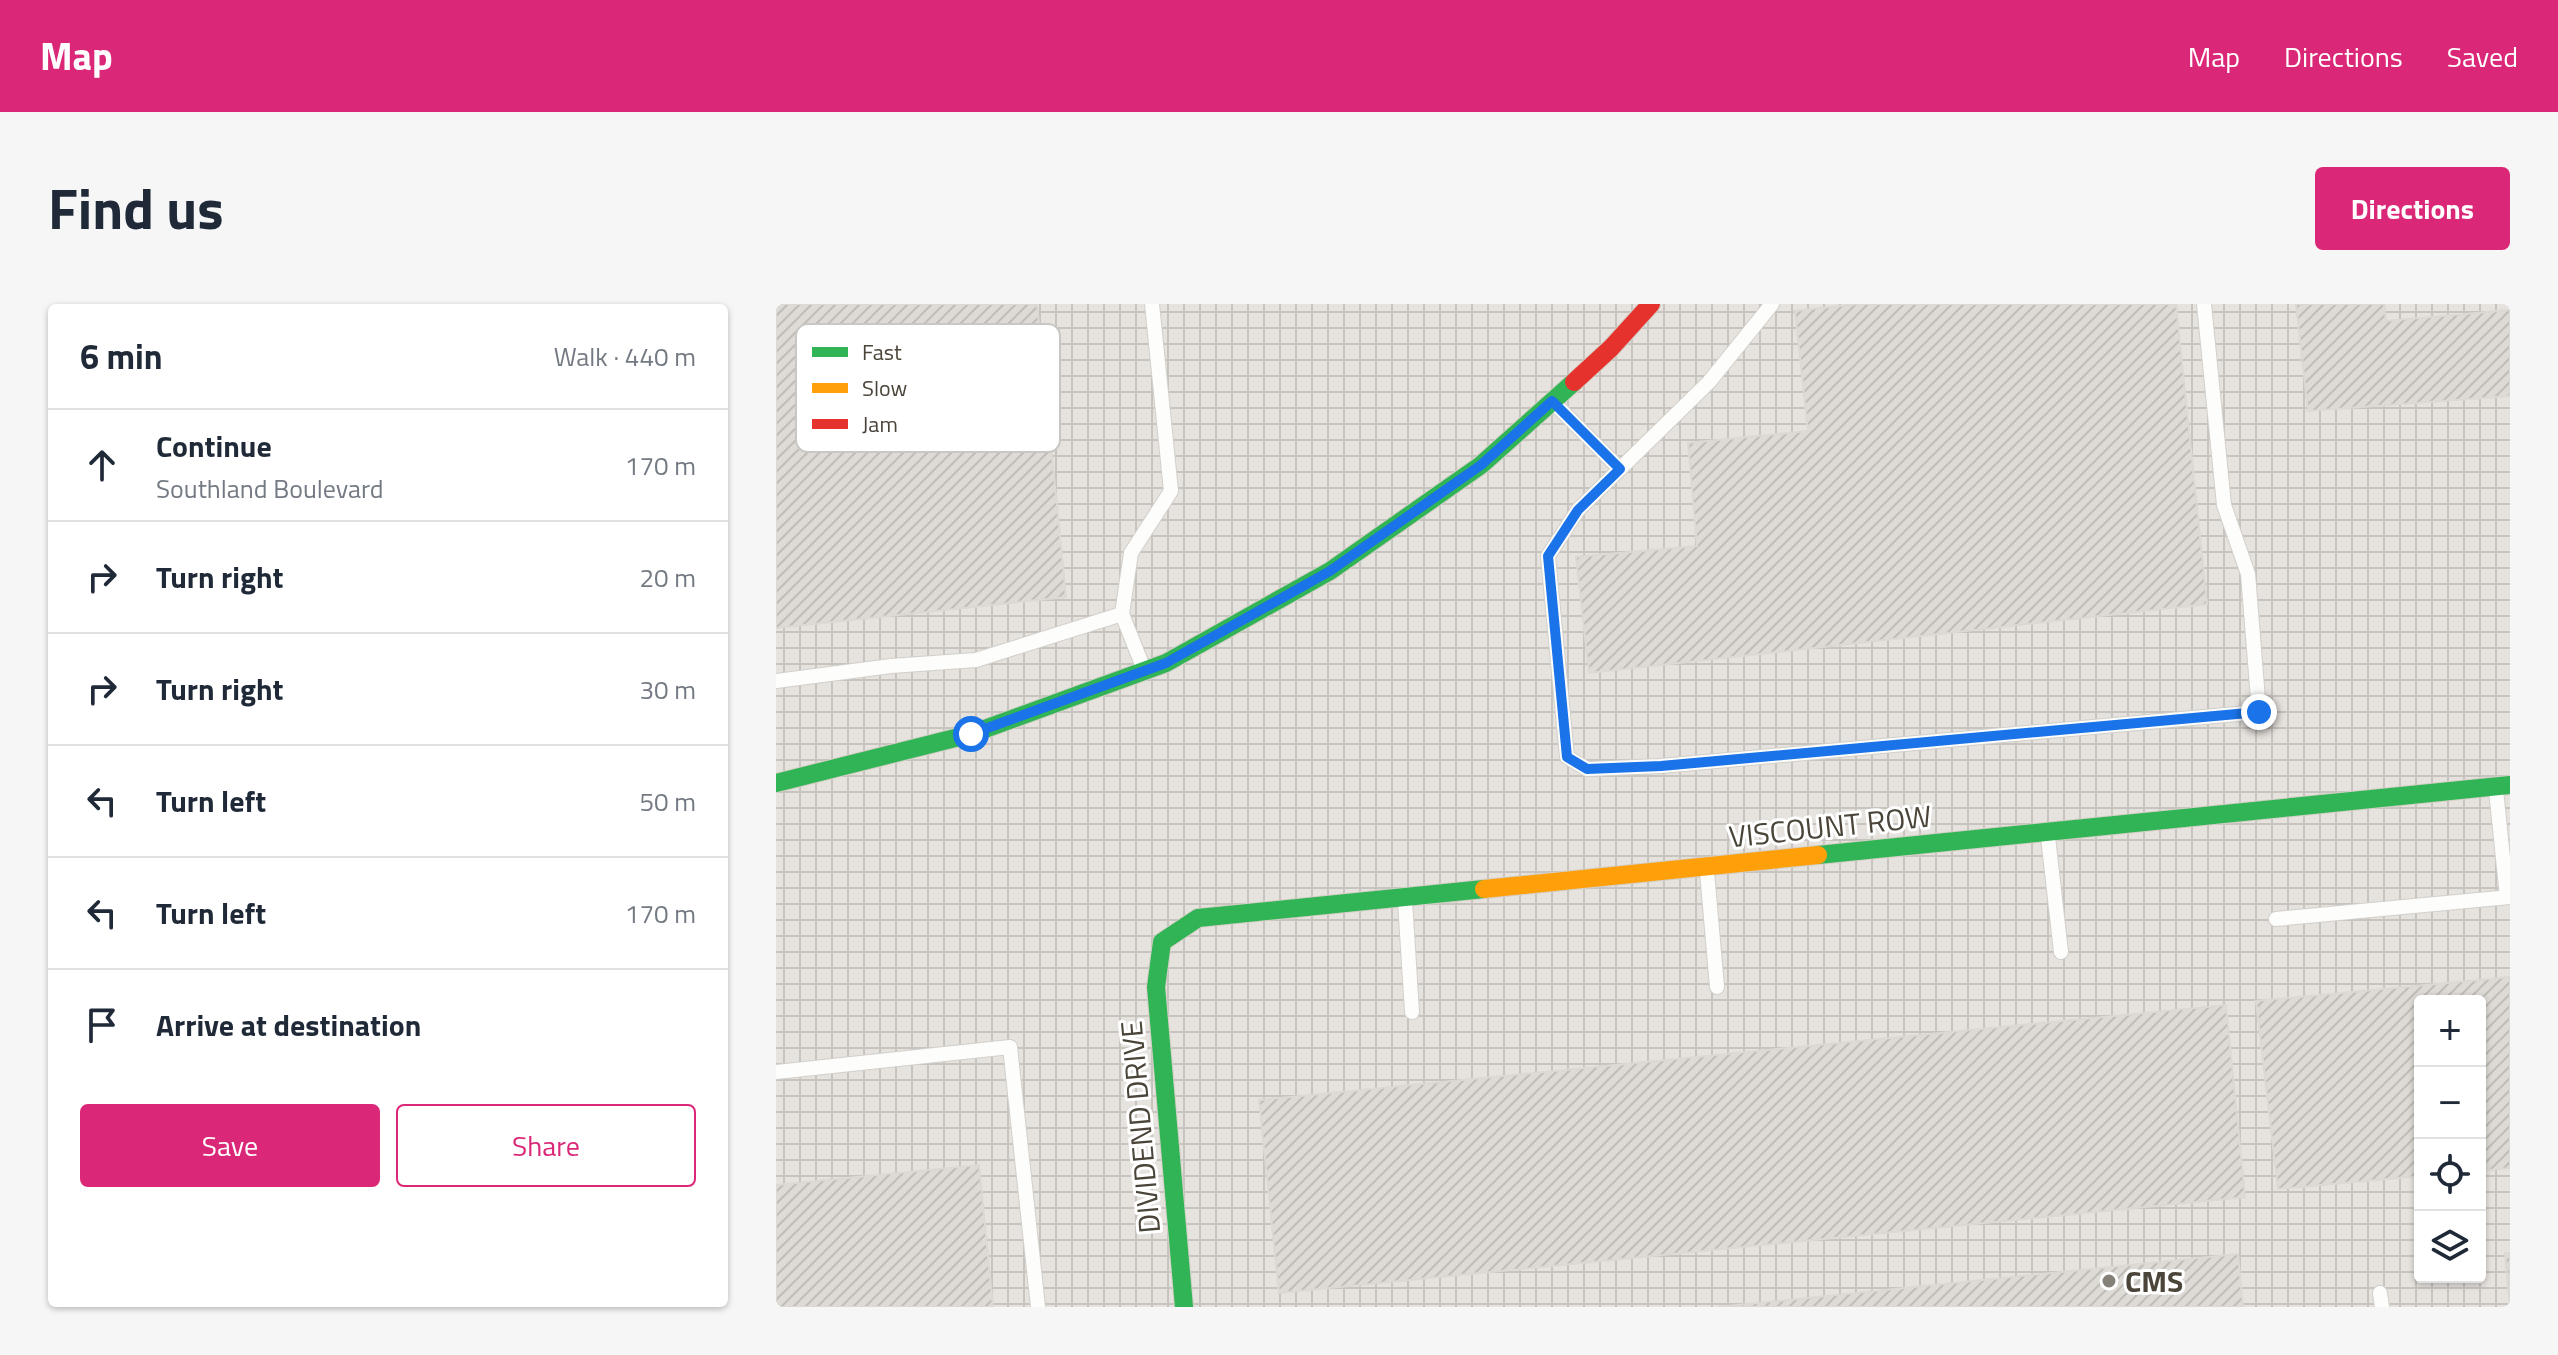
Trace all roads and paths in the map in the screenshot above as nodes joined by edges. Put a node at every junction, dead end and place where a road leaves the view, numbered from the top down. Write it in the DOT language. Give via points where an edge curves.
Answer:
graph roads {
  1 [pos="1152,304"];
  2 [pos="1651,304"];
  3 [pos="1772,304"];
  4 [pos="2204,304"];
  5 [pos="1552,401"];
  6 [pos="1620,469"];
  7 [pos="1122,614"];
  8 [pos="1144,671"];
  9 [pos="776,681"];
  10 [pos="776,783"];
  11 [pos="2503,786"];
  12 [pos="2047,832"];
  13 [pos="1706,867"];
  14 [pos="1404,897"];
  15 [pos="2509,897"];
  16 [pos="2276,919"];
  17 [pos="1162,942"];
  18 [pos="2061,952"];
  19 [pos="1717,987"];
  20 [pos="1412,1012"];
  21 [pos="776,1072"];
  22 [pos="1038,1307"];
  23 [pos="1184,1307"];
  1 -- 7 [label="lane" via="1171,491 1131,553"];
  2 -- 5 [label="street"];
  3 -- 6 [label="lane" via="1709,382"];
  4 -- 6 [label="lane" via="2224,505 2248,574 2259,712 1587,769 1567,757 1548,556 1578,510"];
  5 -- 6 [label="lane"];
  5 -- 8 [label="street" via="1481,465 1330,571"];
  7 -- 8 [label="lane"];
  7 -- 9 [label="lane" via="976,660"];
  8 -- 10 [label="street" via="971,734"];
  11 -- 12 [label="street, VISCOUNT ROW"];
  11 -- 15 [label="lane"];
  12 -- 13 [label="street, VISCOUNT ROW"];
  12 -- 18 [label="lane"];
  13 -- 14 [label="street, VISCOUNT ROW"];
  13 -- 19 [label="lane"];
  14 -- 17 [label="street, VISCOUNT ROW" via="1198,918"];
  14 -- 20 [label="lane"];
  15 -- 16 [label="lane"];
  17 -- 23 [label="street, DIVIDEND DRIVE" via="1156,987"];
  21 -- 22 [label="lane" via="1010,1047"];
}
